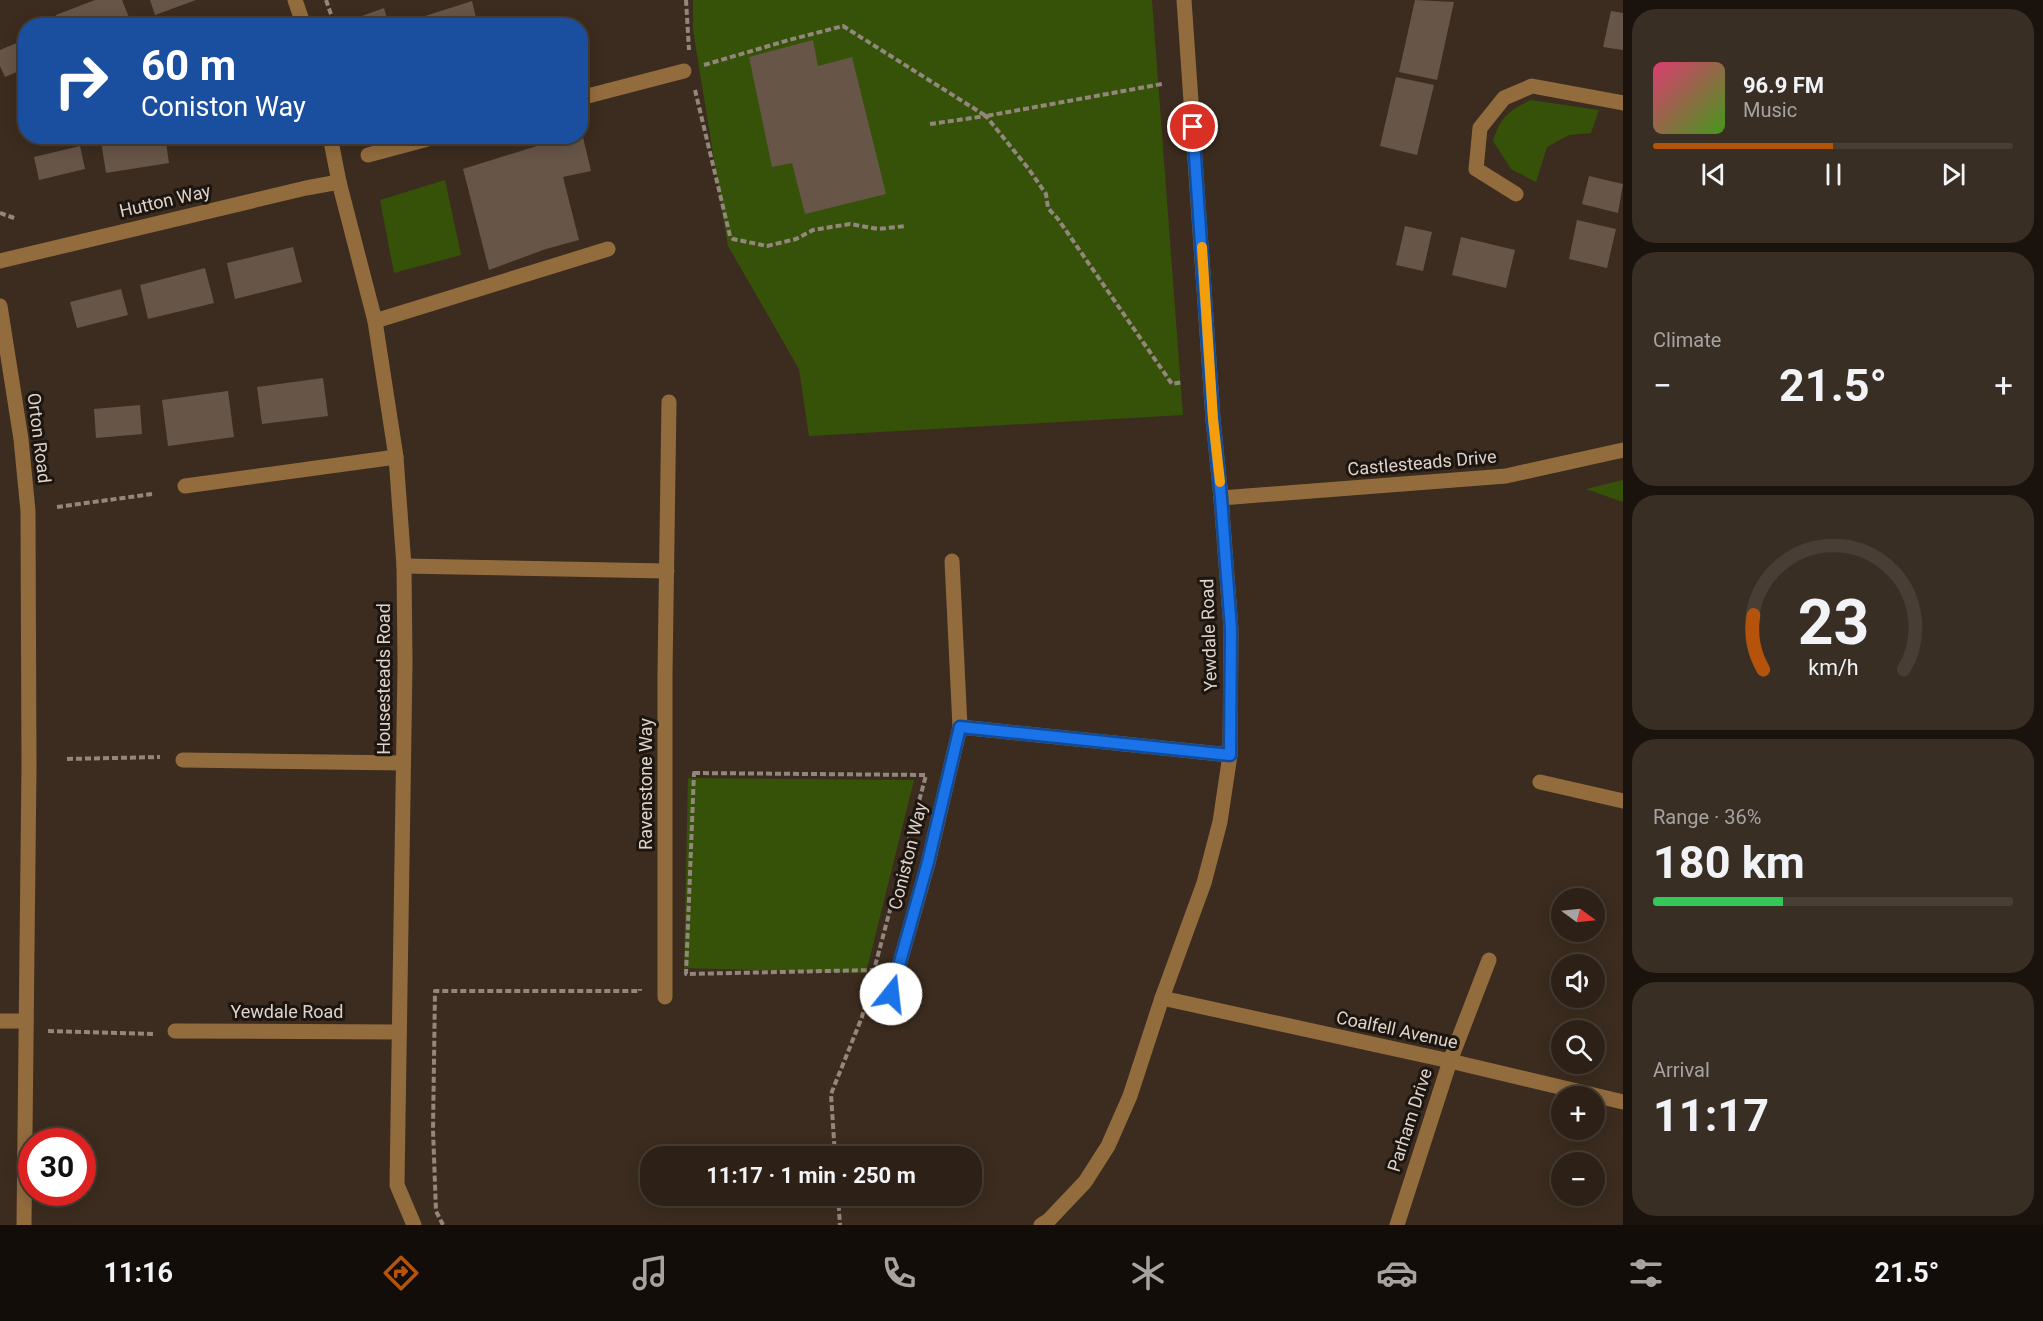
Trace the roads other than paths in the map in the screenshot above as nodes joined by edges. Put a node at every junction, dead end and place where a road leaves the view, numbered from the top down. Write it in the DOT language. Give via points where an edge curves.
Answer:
graph roads {
  1 [pos="1184,0"];
  2 [pos="301,2"];
  3 [pos="303,18"];
  4 [pos="687,70"];
  5 [pos="588,97"];
  6 [pos="1623,103"];
  7 [pos="332,144"];
  8 [pos="411,144"];
  9 [pos="368,156"];
  10 [pos="339,182"];
  11 [pos="1516,194"];
  12 [pos="608,249"];
  13 [pos="0,261"];
  14 [pos="0,306"];
  15 [pos="375,321"];
  16 [pos="669,402"];
  17 [pos="1623,450"];
  18 [pos="396,457"];
  19 [pos="185,486"];
  20 [pos="1221,498"];
  21 [pos="952,561"];
  22 [pos="404,566"];
  23 [pos="667,571"];
  24 [pos="960,727"];
  25 [pos="1230,755"];
  26 [pos="183,760"];
  27 [pos="403,764"];
  28 [pos="1540,782"];
  29 [pos="1623,801"];
  30 [pos="1489,960"];
  31 [pos="891,994"];
  32 [pos="665,997"];
  33 [pos="1162,998"];
  34 [pos="0,1021"];
  35 [pos="26,1022"];
  36 [pos="175,1031"];
  37 [pos="399,1032"];
  38 [pos="1450,1061"];
  39 [pos="1623,1102"];
  40 [pos="24,1225"];
  41 [pos="414,1225"];
  42 [pos="1041,1225"];
  43 [pos="1397,1225"];
  1 -- 20 [label="street, Yewdale Road"];
  2 -- 3 [label="street"];
  4 -- 5 [label="street"];
  6 -- 11 [label="street" via="1532,86 1504,98 1480,128 1476,169"];
  7 -- 10 [label="street, Housesteads Road"];
  8 -- 9 [label="street"];
  10 -- 13 [label="street, Hutton Way"];
  10 -- 15 [label="street, Housesteads Road"];
  12 -- 15 [label="street"];
  14 -- 35 [label="street, Orton Road" via="28,511 30,767"];
  15 -- 18 [label="street, Housesteads Road"];
  16 -- 23 [label="street, Ravenstone Way"];
  17 -- 20 [label="street, Castlesteads Drive" via="1506,476"];
  18 -- 19 [label="street"];
  18 -- 22 [label="street, Housesteads Road"];
  20 -- 25 [label="street, Yewdale Road" via="1231,629"];
  21 -- 24 [label="street, Coniston Way"];
  22 -- 23 [label="street"];
  22 -- 27 [label="street, Housesteads Road"];
  23 -- 32 [label="street, Ravenstone Way"];
  24 -- 25 [label="street"];
  24 -- 31 [label="street, Coniston Way"];
  25 -- 33 [label="street, Yewdale Road" via="1220,822 1204,883"];
  26 -- 27 [label="street"];
  27 -- 37 [label="street, Housesteads Road"];
  28 -- 29 [label="street"];
  30 -- 38 [label="street, Parham Drive"];
  33 -- 38 [label="street, Coalfell Avenue"];
  33 -- 42 [label="street, Yewdale Road" via="1130,1096 1108,1146 1085,1182"];
  34 -- 35 [label="street"];
  35 -- 40 [label="street, Orton Road"];
  36 -- 37 [label="street, Yewdale Road"];
  37 -- 41 [label="street, Housesteads Road" via="397,1185"];
  38 -- 39 [label="street, Coalfell Avenue"];
  38 -- 43 [label="street, Parham Drive"];
}
